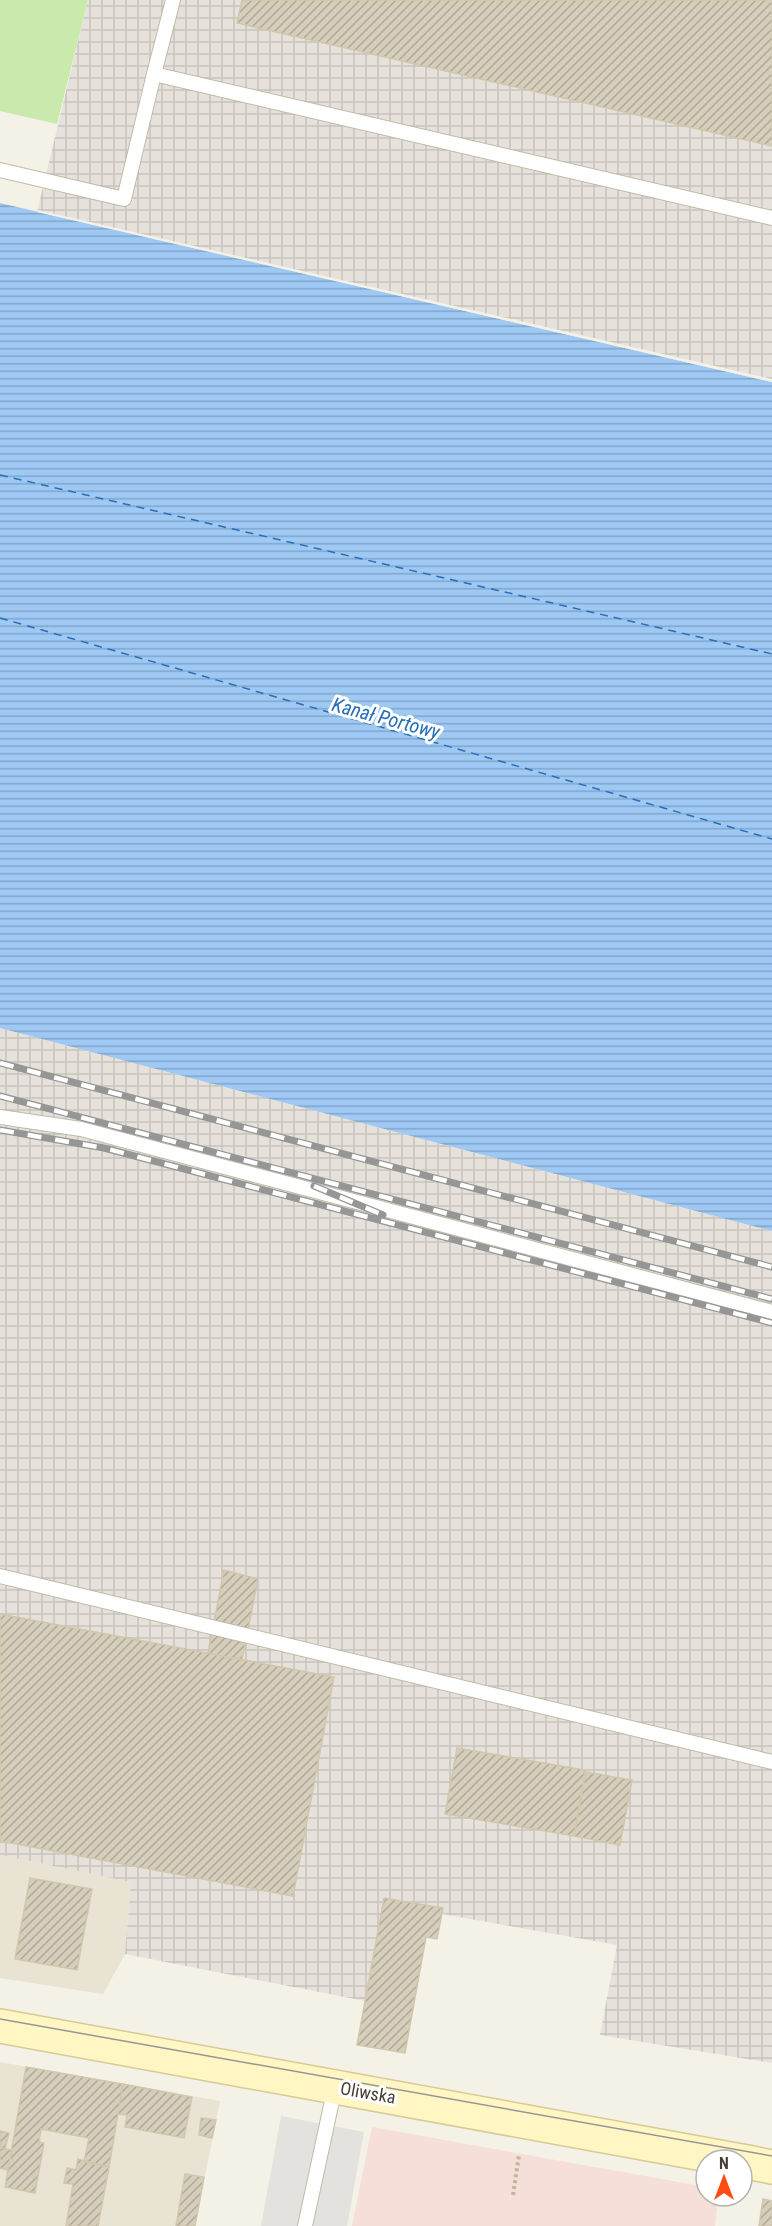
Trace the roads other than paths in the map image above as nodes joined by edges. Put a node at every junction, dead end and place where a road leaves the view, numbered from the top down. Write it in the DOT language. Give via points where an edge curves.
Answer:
graph roads {
  1 [pos="172,0"];
  2 [pos="154,74"];
  3 [pos="0,170"];
  4 [pos="772,218"];
  5 [pos="0,1117"];
  6 [pos="772,1312"];
  7 [pos="0,1576"];
  8 [pos="772,1762"];
  9 [pos="0,2025"];
  10 [pos="335,2087"];
  11 [pos="694,2152"];
  12 [pos="754,2163"];
  13 [pos="772,2167"];
  14 [pos="305,2226"];
  1 -- 2 [label="lane"];
  2 -- 3 [label="lane" via="124,199"];
  2 -- 4 [label="lane"];
  5 -- 6 [label="lane" via="81,1129"];
  7 -- 8 [label="lane"];
  9 -- 10 [label="street, Oliwska"];
  10 -- 11 [label="street, Oliwska"];
  10 -- 14 [label="lane"];
  12 -- 13 [label="street"];
}
